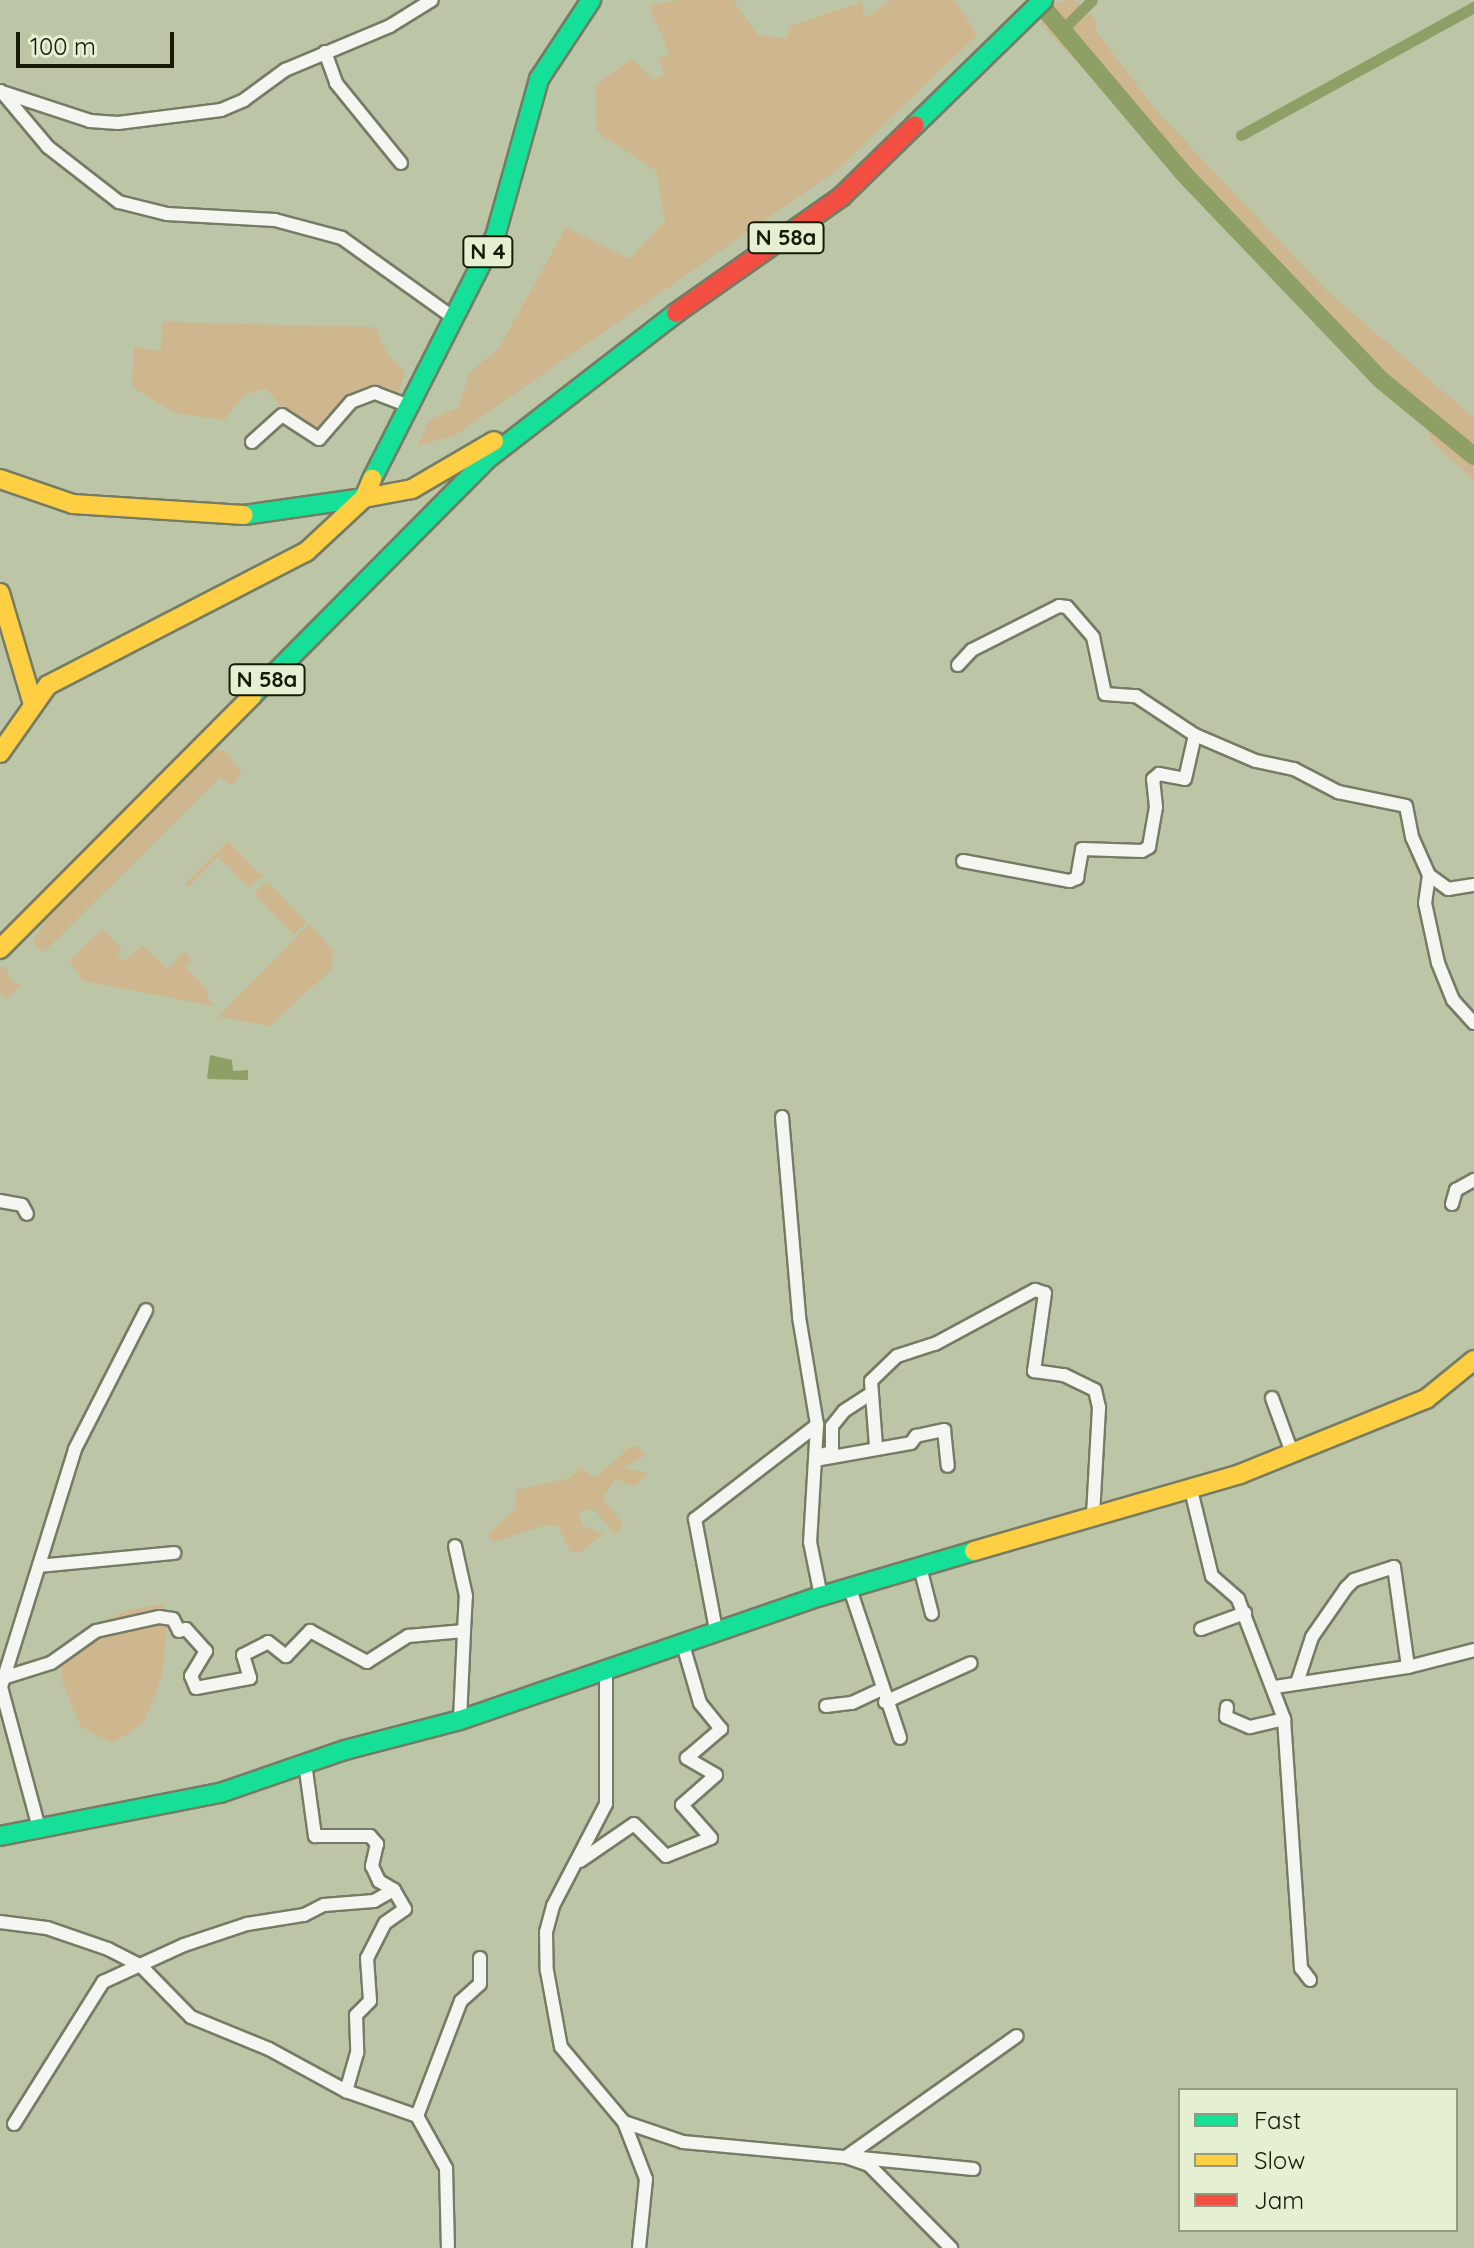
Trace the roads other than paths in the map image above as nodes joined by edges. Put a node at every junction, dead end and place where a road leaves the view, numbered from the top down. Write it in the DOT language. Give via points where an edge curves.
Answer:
graph roads {
  1 [pos="432,0"];
  2 [pos="591,0"];
  3 [pos="1043,0"];
  4 [pos="325,52"];
  5 [pos="1,91"];
  6 [pos="401,163"];
  7 [pos="455,319"];
  8 [pos="407,405"];
  9 [pos="539,415"];
  10 [pos="252,442"];
  11 [pos="0,479"];
  12 [pos="364,498"];
  13 [pos="0,593"];
  14 [pos="958,665"];
  15 [pos="32,701"];
  16 [pos="1195,735"];
  17 [pos="0,753"];
  18 [pos="963,861"];
  19 [pos="1429,875"];
  20 [pos="1474,885"];
  21 [pos="0,949"];
  22 [pos="1474,1023"];
  23 [pos="782,1117"];
  24 [pos="1474,1180"];
  25 [pos="0,1201"];
  26 [pos="1452,1204"];
  27 [pos="27,1214"];
  28 [pos="146,1310"];
  29 [pos="1473,1362"];
  30 [pos="872,1393"];
  31 [pos="1272,1398"];
  32 [pos="817,1425"];
  33 [pos="876,1446"];
  34 [pos="1291,1450"];
  35 [pos="815,1460"];
  36 [pos="948,1466"];
  37 [pos="1190,1486"];
  38 [pos="1093,1516"];
  39 [pos="455,1546"];
  40 [pos="174,1553"];
  41 [pos="39,1566"];
  42 [pos="920,1569"];
  43 [pos="850,1589"];
  44 [pos="821,1596"];
  45 [pos="1245,1613"];
  46 [pos="932,1614"];
  47 [pos="1201,1629"];
  48 [pos="716,1630"];
  49 [pos="464,1631"];
  50 [pos="683,1645"];
  51 [pos="1474,1650"];
  52 [pos="971,1663"];
  53 [pos="1408,1667"];
  54 [pos="606,1672"];
  55 [pos="1297,1683"];
  56 [pos="1,1684"];
  57 [pos="1275,1687"];
  58 [pos="883,1696"];
  59 [pos="826,1706"];
  60 [pos="1227,1707"];
  61 [pos="1284,1719"];
  62 [pos="460,1720"];
  63 [pos="900,1738"];
  64 [pos="305,1763"];
  65 [pos="39,1828"];
  66 [pos="0,1836"];
  67 [pos="577,1863"];
  68 [pos="394,1890"];
  69 [pos="0,1922"];
  70 [pos="480,1958"];
  71 [pos="140,1965"];
  72 [pos="1310,1980"];
  73 [pos="1017,2036"];
  74 [pos="346,2091"];
  75 [pos="417,2116"];
  76 [pos="624,2122"];
  77 [pos="14,2124"];
  78 [pos="846,2157"];
  79 [pos="973,2169"];
  80 [pos="448,2248"];
  81 [pos="639,2248"];
  82 [pos="951,2248"];
  1 -- 4 [label="street" via="390,26"];
  2 -- 7 [label="main road, N 4" via="539,79 509,200"];
  3 -- 9 [label="main road, N 58a" via="841,197"];
  4 -- 5 [label="street" via="285,70 244,100 203,113 90,121"];
  4 -- 6 [label="street" via="336,83"];
  5 -- 7 [label="street" via="48,147 119,202 167,214 275,220 342,238"];
  7 -- 8 [label="main road, N 4"];
  8 -- 10 [label="street" via="375,393 351,402 319,439 282,415"];
  8 -- 12 [label="main road, N 4"];
  9 -- 12 [label="main road" via="412,489"];
  9 -- 21 [label="main road, N 58a" via="486,460"];
  11 -- 12 [label="main road" via="73,504 220,516 271,514"];
  12 -- 15 [label="main road, N 4" via="306,552 71,672"];
  13 -- 15 [label="main road"];
  14 -- 16 [label="street" via="972,650 1063,606 1093,637 1105,694 1136,696"];
  15 -- 17 [label="main road, N 4"];
  16 -- 18 [label="street" via="1185,779 1159,774 1153,779 1154,820 1149,847 1142,851 1082,849 1077,878 1070,881"];
  16 -- 19 [label="street" via="1256,761 1294,769 1338,792 1406,806"];
  19 -- 20 [label="street" via="1448,889"];
  19 -- 22 [label="street" via="1425,903 1438,963 1453,1000"];
  23 -- 32 [label="street" via="799,1317"];
  24 -- 26 [label="street" via="1456,1190"];
  25 -- 27 [label="street" via="22,1205"];
  28 -- 41 [label="street" via="75,1449"];
  29 -- 34 [label="main road" via="1426,1399"];
  30 -- 33 [label="street"];
  30 -- 35 [label="street" via="844,1411 832,1426 832,1452 823,1451"];
  30 -- 38 [label="street" via="871,1381 897,1356 935,1344 1035,1290 1045,1293 1034,1371 1064,1375 1095,1390 1099,1408"];
  31 -- 34 [label="street"];
  32 -- 35 [label="street"];
  32 -- 48 [label="street" via="695,1519"];
  33 -- 35 [label="street"];
  33 -- 36 [label="street" via="911,1443 916,1436 944,1430"];
  34 -- 37 [label="main road" via="1240,1474"];
  35 -- 44 [label="street" via="810,1542"];
  37 -- 38 [label="main road"];
  37 -- 45 [label="street" via="1212,1576 1238,1599"];
  38 -- 42 [label="main road"];
  39 -- 49 [label="street" via="466,1596"];
  40 -- 41 [label="street"];
  41 -- 56 [label="street"];
  42 -- 43 [label="main road"];
  42 -- 46 [label="street"];
  43 -- 44 [label="main road"];
  43 -- 58 [label="street"];
  44 -- 48 [label="main road"];
  45 -- 47 [label="street"];
  45 -- 57 [label="street"];
  48 -- 50 [label="main road"];
  49 -- 56 [label="street" via="408,1636 367,1662 310,1631 286,1656 268,1642 243,1655 250,1678 196,1688 191,1676 206,1651 186,1629 179,1631 173,1619 159,1617 96,1631 51,1663"];
  49 -- 62 [label="street"];
  50 -- 54 [label="main road"];
  50 -- 67 [label="street" via="700,1703 721,1729 687,1758 716,1775 682,1805 711,1838 666,1856 634,1824"];
  51 -- 53 [label="street"];
  52 -- 58 [label="street"];
  53 -- 55 [label="street"];
  53 -- 55 [label="street" via="1394,1567 1354,1580 1346,1588 1312,1637"];
  54 -- 62 [label="main road"];
  54 -- 67 [label="street" via="606,1804"];
  55 -- 57 [label="street"];
  56 -- 65 [label="street"];
  57 -- 61 [label="street"];
  58 -- 59 [label="street"];
  58 -- 63 [label="street"];
  60 -- 61 [label="street" via="1226,1717 1250,1727"];
  61 -- 72 [label="street" via="1301,1968"];
  62 -- 64 [label="main road"];
  64 -- 65 [label="main road" via="220,1793"];
  64 -- 68 [label="street" via="315,1836 370,1836 377,1844 372,1866 379,1881"];
  65 -- 66 [label="main road"];
  67 -- 76 [label="street" via="546,1932 551,2011 561,2047"];
  68 -- 71 [label="street" via="374,1901 272,1917"];
  68 -- 74 [label="street" via="405,1909 385,1923 367,1958 370,2001 356,2015 357,2053"];
  69 -- 71 [label="street" via="47,1928"];
  70 -- 75 [label="street" via="480,1984 461,2001"];
  71 -- 74 [label="street" via="191,2017 269,2049"];
  71 -- 77 [label="street" via="103,1982"];
  73 -- 78 [label="street"];
  74 -- 75 [label="street"];
  75 -- 80 [label="street" via="446,2168"];
  76 -- 78 [label="street" via="683,2142"];
  76 -- 81 [label="street" via="646,2179"];
  78 -- 79 [label="street"];
  78 -- 82 [label="street" via="869,2165"];
}
